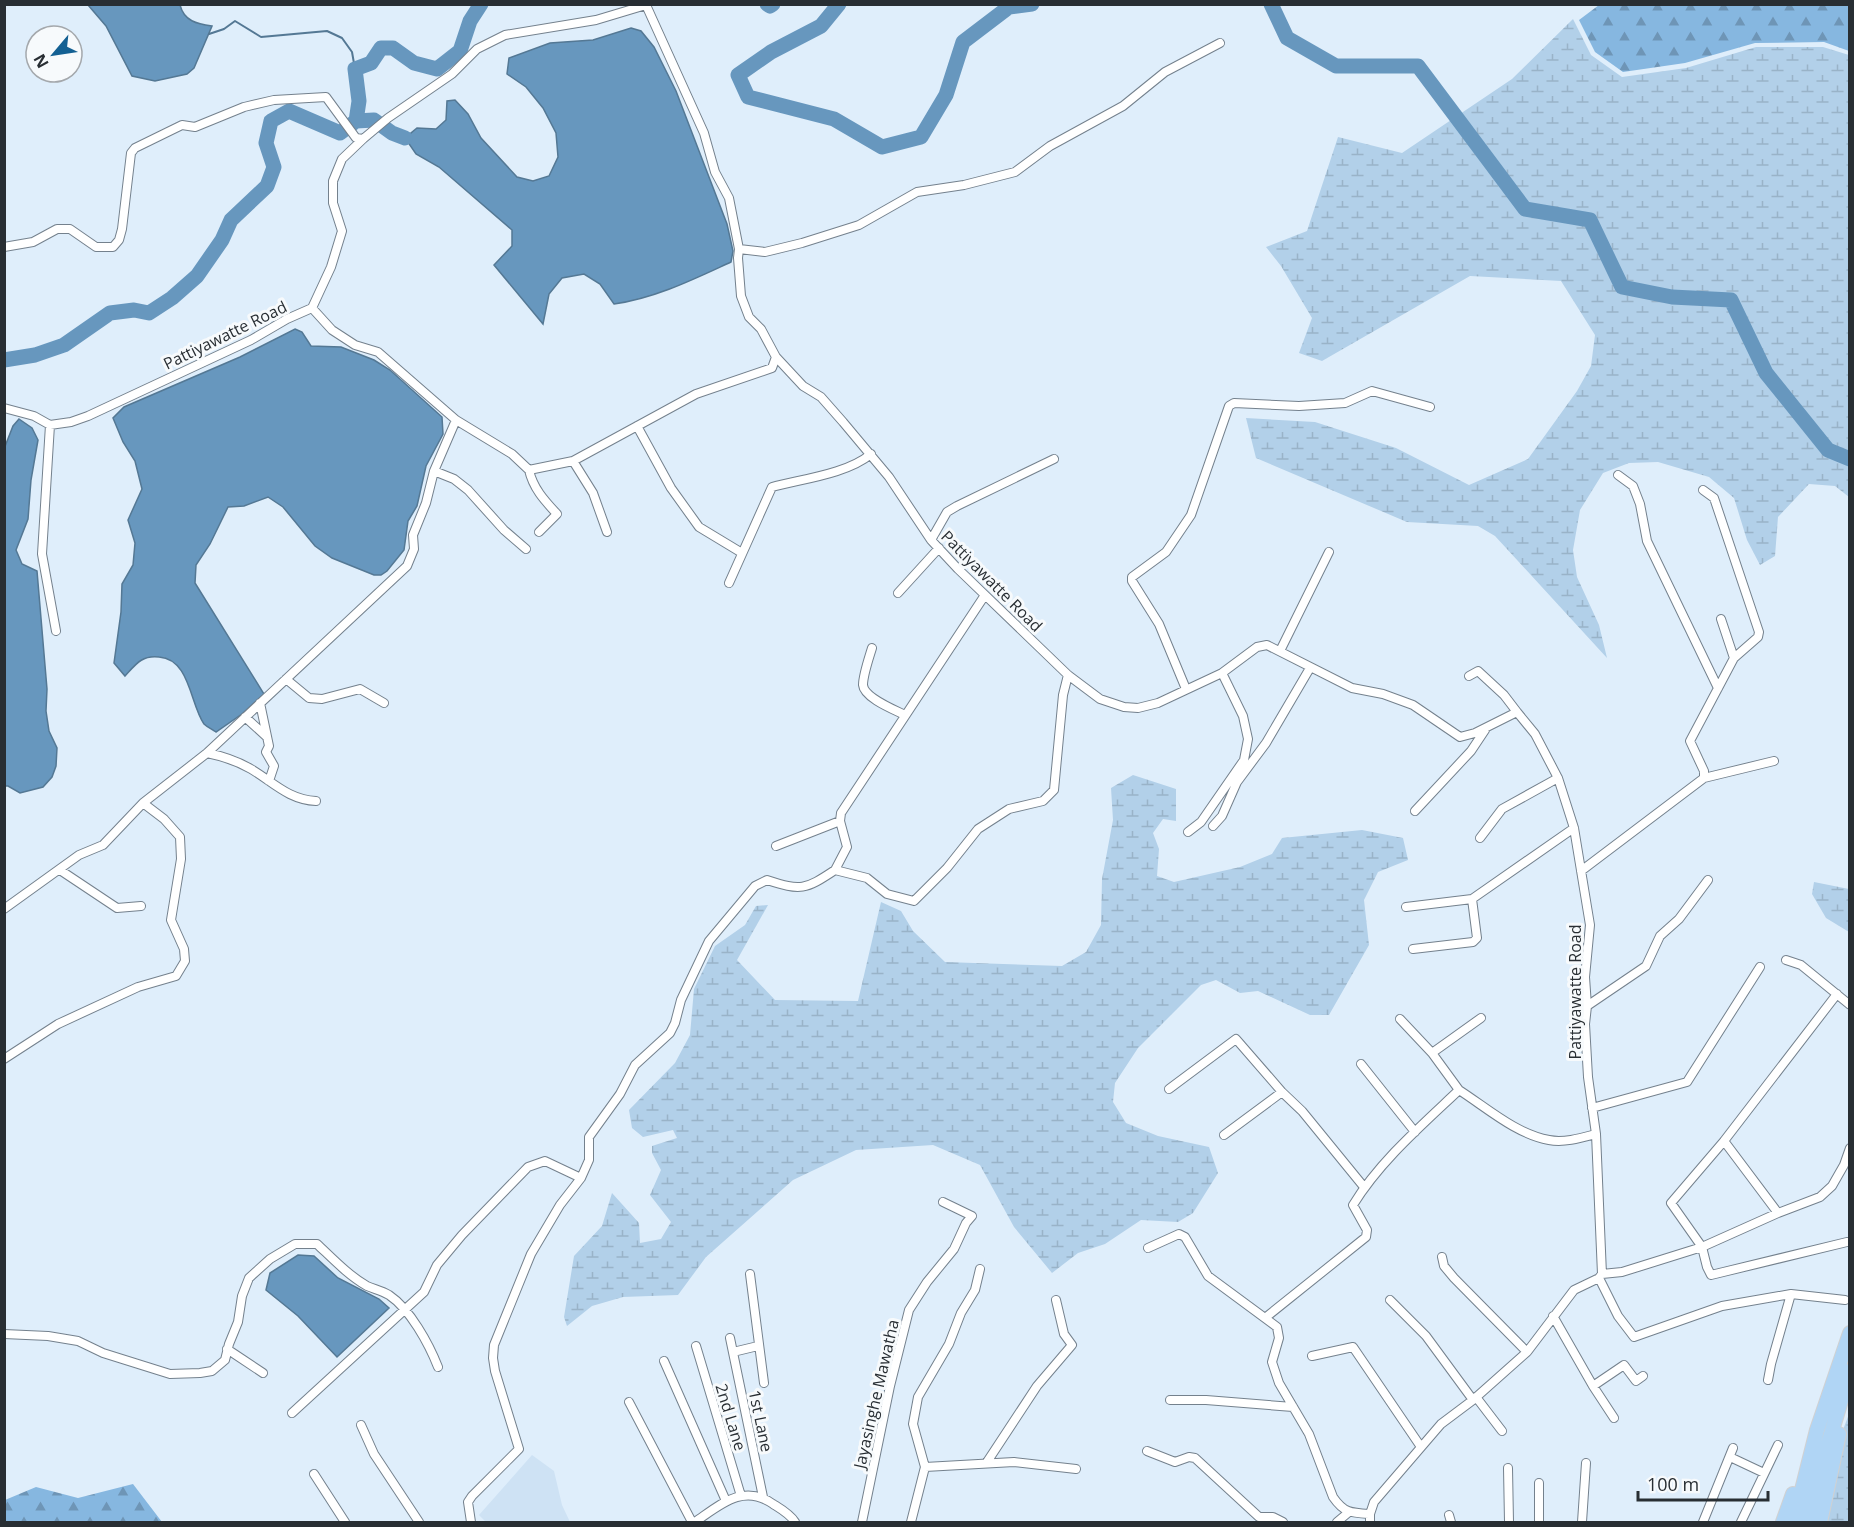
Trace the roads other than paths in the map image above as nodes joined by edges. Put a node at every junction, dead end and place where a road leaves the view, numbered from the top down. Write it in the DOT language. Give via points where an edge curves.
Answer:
graph roads {
  1 [pos="647,5"];
  2 [pos="1220,43"];
  3 [pos="363,139"];
  4 [pos="4,247"];
  5 [pos="739,249"];
  6 [pos="312,309"];
  7 [pos="776,357"];
  8 [pos="1430,407"];
  9 [pos="4,408"];
  10 [pos="456,420"];
  11 [pos="50,425"];
  12 [pos="637,426"];
  13 [pos="871,454"];
  14 [pos="1054,459"];
  15 [pos="573,461"];
  16 [pos="529,470"];
  17 [pos="434,471"];
  18 [pos="1617,475"];
  19 [pos="1703,490"];
  20 [pos="539,532"];
  21 [pos="607,532"];
  22 [pos="931,540"];
  23 [pos="939,548"];
  24 [pos="526,549"];
  25 [pos="1329,552"];
  26 [pos="742,553"];
  27 [pos="729,583"];
  28 [pos="898,593"];
  29 [pos="985,595"];
  30 [pos="1720,619"];
  31 [pos="56,631"];
  32 [pos="872,648"];
  33 [pos="1281,651"];
  34 [pos="1734,658"];
  35 [pos="1310,668"];
  36 [pos="1222,673"];
  37 [pos="1068,675"];
  38 [pos="1469,676"];
  39 [pos="286,679"];
  40 [pos="1718,688"];
  41 [pos="1186,689"];
  42 [pos="260,703"];
  43 [pos="384,703"];
  44 [pos="1517,712"];
  45 [pos="905,715"];
  46 [pos="245,717"];
  47 [pos="1487,727"];
  48 [pos="267,737"];
  49 [pos="207,753"];
  50 [pos="1774,761"];
  51 [pos="1558,778"];
  52 [pos="1704,778"];
  53 [pos="269,781"];
  54 [pos="316,801"];
  55 [pos="143,803"];
  56 [pos="1415,811"];
  57 [pos="840,821"];
  58 [pos="1213,826"];
  59 [pos="1574,828"];
  60 [pos="1188,832"];
  61 [pos="1480,838"];
  62 [pos="776,846"];
  63 [pos="60,870"];
  64 [pos="835,870"];
  65 [pos="1581,871"];
  66 [pos="1708,880"];
  67 [pos="1472,899"];
  68 [pos="141,906"];
  69 [pos="1406,907"];
  70 [pos="4,909"];
  71 [pos="1413,949"];
  72 [pos="1786,960"];
  73 [pos="1760,967"];
  74 [pos="1837,994"];
  75 [pos="1850,1005"];
  76 [pos="1587,1006"];
  77 [pos="1481,1018"];
  78 [pos="1400,1019"];
  79 [pos="1432,1053"];
  80 [pos="4,1059"];
  81 [pos="1361,1064"];
  82 [pos="1169,1089"];
  83 [pos="1459,1090"];
  84 [pos="1282,1092"];
  85 [pos="1592,1108"];
  86 [pos="1415,1132"];
  87 [pos="1596,1134"];
  88 [pos="1224,1135"];
  89 [pos="1724,1141"];
  90 [pos="1850,1148"];
  91 [pos="581,1178"];
  92 [pos="1364,1187"];
  93 [pos="943,1202"];
  94 [pos="1778,1213"];
  95 [pos="1847,1242"];
  96 [pos="1702,1247"];
  97 [pos="1148,1248"];
  98 [pos="1442,1257"];
  99 [pos="980,1269"];
  100 [pos="750,1274"];
  101 [pos="1601,1276"];
  102 [pos="1791,1294"];
  103 [pos="1056,1300"];
  104 [pos="1390,1300"];
  105 [pos="1845,1300"];
  106 [pos="405,1310"];
  107 [pos="1553,1316"];
  108 [pos="1265,1318"];
  109 [pos="1850,1333"];
  110 [pos="4,1334"];
  111 [pos="730,1338"];
  112 [pos="696,1346"];
  113 [pos="758,1346"];
  114 [pos="228,1349"];
  115 [pos="733,1352"];
  116 [pos="1527,1352"];
  117 [pos="1312,1356"];
  118 [pos="664,1361"];
  119 [pos="438,1367"];
  120 [pos="1850,1371"];
  121 [pos="263,1373"];
  122 [pos="1643,1376"];
  123 [pos="1768,1380"];
  124 [pos="764,1383"];
  125 [pos="1850,1383"];
  126 [pos="1593,1386"];
  127 [pos="1475,1398"];
  128 [pos="1170,1400"];
  129 [pos="630,1402"];
  130 [pos="1293,1407"];
  131 [pos="292,1413"];
  132 [pos="1614,1418"];
  133 [pos="361,1425"];
  134 [pos="1817,1430"];
  135 [pos="1502,1431"];
  136 [pos="1778,1445"];
  137 [pos="1421,1447"];
  138 [pos="1733,1448"];
  139 [pos="1147,1451"];
  140 [pos="1730,1457"];
  141 [pos="987,1462"];
  142 [pos="1586,1462"];
  143 [pos="925,1467"];
  144 [pos="1508,1467"];
  145 [pos="1076,1468"];
  146 [pos="1764,1473"];
  147 [pos="314,1474"];
  148 [pos="1539,1483"];
  149 [pos="741,1496"];
  150 [pos="763,1497"];
  151 [pos="726,1501"];
  152 [pos="1349,1512"];
  153 [pos="1370,1518"];
  154 [pos="345,1522"];
  155 [pos="418,1522"];
  156 [pos="471,1522"];
  157 [pos="694,1522"];
  158 [pos="795,1522"];
  159 [pos="862,1522"];
  160 [pos="911,1522"];
  161 [pos="1283,1522"];
  162 [pos="1337,1522"];
  163 [pos="1509,1522"];
  164 [pos="1539,1522"];
  165 [pos="1582,1522"];
  166 [pos="1703,1522"];
  167 [pos="1741,1522"];
  168 [pos="1783,1522"];
  169 [pos="1794,1522"];
  170 [pos="1807,1522"];
  171 [pos="1820,1522"];
  1 -- 3 [label="street" via="596,20 505,35 477,49 452,74"];
  1 -- 5 [label="street, Pattiyawatte Road" via="729,198"];
  2 -- 5 [label="street" via="1166,72 1123,106 1050,146 1015,172 917,192 859,225 802,243 765,252"];
  3 -- 4 [label="street" via="356,138 326,97 274,100 244,107 195,127 182,125 131,153 122,229 113,247 96,247 70,229 57,229 33,242"];
  3 -- 6 [label="street" via="342,159 333,181 333,203 342,231"];
  5 -- 7 [label="street, Pattiyawatte Road" via="741,297 749,317 761,329"];
  6 -- 10 [label="street, Pattiyawatte Road" via="332,330 355,345 378,352"];
  6 -- 11 [label="street, Pattiyawatte Road" via="88,416"];
  7 -- 12 [label="street" via="772,368 696,394"];
  7 -- 13 [label="street, Pattiyawatte Road" via="803,386 821,397"];
  8 -- 41 [label="street" via="1372,391 1345,403 1229,406 1191,515 1166,552 1132,577 1160,624"];
  9 -- 11 [label="street"];
  10 -- 16 [label="street, Pattiyawatte Road" via="512,454"];
  10 -- 17 [label="street"];
  11 -- 31 [label="street" via="42,554"];
  12 -- 15 [label="street"];
  12 -- 26 [label="street" via="671,488 699,526"];
  13 -- 22 [label="street, Pattiyawatte Road"];
  13 -- 26 [label="street" via="833,472 772,487"];
  14 -- 22 [label="street" via="947,512"];
  15 -- 16 [label="street"];
  15 -- 21 [label="street" via="593,493"];
  16 -- 20 [label="street" via="540,496 556,514"];
  17 -- 24 [label="street" via="468,490"];
  17 -- 39 [label="street" via="412,536 414,549 407,566"];
  18 -- 40 [label="street" via="1633,486 1647,541"];
  19 -- 34 [label="street" via="1714,498 1758,632 1758,637"];
  22 -- 23 [label="street, Pattiyawatte Road"];
  23 -- 28 [label="street"];
  23 -- 29 [label="street, Pattiyawatte Road"];
  25 -- 33 [label="street"];
  26 -- 27 [label="street"];
  29 -- 37 [label="street, Pattiyawatte Road"];
  29 -- 45 [label="street"];
  30 -- 34 [label="street"];
  32 -- 45 [label="street" via="864,690"];
  33 -- 35 [label="street, Pattiyawatte Road"];
  33 -- 36 [label="street, Pattiyawatte Road" via="1267,645 1257,647"];
  34 -- 40 [label="street"];
  35 -- 47 [label="street, Pattiyawatte Road" via="1352,688 1413,705 1460,736"];
  35 -- 58 [label="street"];
  36 -- 41 [label="street, Pattiyawatte Road"];
  36 -- 60 [label="street" via="1243,716 1248,739 1244,760 1201,822"];
  37 -- 41 [label="street, Pattiyawatte Road" via="1101,699 1124,707 1158,703"];
  37 -- 64 [label="street" via="1053,790 1043,801 1009,809 978,829 914,901 887,894 867,879"];
  38 -- 44 [label="street" via="1478,671"];
  39 -- 42 [label="street"];
  39 -- 43 [label="street" via="309,698 322,699 360,689"];
  40 -- 52 [label="street" via="1690,741"];
  42 -- 46 [label="street"];
  42 -- 48 [label="street"];
  44 -- 47 [label="street, Pattiyawatte Road"];
  44 -- 51 [label="street, Pattiyawatte Road" via="1535,734"];
  45 -- 57 [label="street" via="841,813"];
  46 -- 48 [label="street"];
  46 -- 49 [label="street"];
  47 -- 56 [label="street" via="1471,751"];
  48 -- 53 [label="street" via="266,752 274,766"];
  49 -- 53 [label="street" via="249,768"];
  49 -- 55 [label="street"];
  50 -- 52 [label="street"];
  51 -- 59 [label="street, Pattiyawatte Road"];
  51 -- 61 [label="street" via="1502,809"];
  52 -- 65 [label="street"];
  53 -- 54 [label="street" via="289,795"];
  55 -- 63 [label="street" via="103,845 79,855"];
  55 -- 80 [label="street" via="180,837 181,859 171,920 185,961 176,976 138,987 58,1024"];
  57 -- 62 [label="street"];
  57 -- 64 [label="street" via="847,847"];
  59 -- 65 [label="street, Pattiyawatte Road"];
  59 -- 67 [label="street"];
  63 -- 68 [label="street" via="117,908"];
  63 -- 70 [label="street"];
  64 -- 91 [label="street" via="812,885 793,889 767,880 755,885 709,941 670,1033 635,1065 589,1137 589,1160"];
  65 -- 76 [label="street, Pattiyawatte Road" via="1590,925 1585,977"];
  66 -- 76 [label="street" via="1679,919 1660,936 1646,966"];
  67 -- 69 [label="street"];
  67 -- 71 [label="street" via="1477,938 1473,942"];
  72 -- 74 [label="street" via="1801,965"];
  73 -- 85 [label="street" via="1687,1082"];
  74 -- 75 [label="street"];
  74 -- 89 [label="street"];
  76 -- 85 [label="street, Pattiyawatte Road"];
  77 -- 79 [label="street"];
  78 -- 79 [label="street"];
  79 -- 83 [label="street"];
  81 -- 86 [label="street"];
  82 -- 84 [label="street" via="1236,1039"];
  83 -- 86 [label="street"];
  83 -- 87 [label="street" via="1523,1132 1551,1141"];
  84 -- 88 [label="street"];
  84 -- 92 [label="street"];
  85 -- 87 [label="street, Pattiyawatte Road"];
  86 -- 92 [label="street"];
  87 -- 101 [label="street, Pattiyawatte Road"];
  89 -- 94 [label="street"];
  89 -- 96 [label="street" via="1671,1203"];
  90 -- 94 [label="street" via="1832,1186 1820,1197"];
  91 -- 106 [label="street" via="545,1161 528,1167 462,1235 437,1265 424,1292"];
  91 -- 156 [label="street" via="531,1254 494,1345 495,1371 519,1449 468,1502"];
  92 -- 108 [label="street" via="1353,1205 1367,1230 1366,1237"];
  93 -- 159 [label="street, Jayasinghe Mawatha" via="972,1216 954,1249 909,1310"];
  94 -- 96 [label="street"];
  95 -- 96 [label="street" via="1711,1275"];
  96 -- 101 [label="street"];
  97 -- 108 [label="street" via="1179,1234 1208,1276"];
  98 -- 116 [label="street" via="1454,1278"];
  99 -- 143 [label="street" via="975,1290 949,1344 918,1397 913,1424"];
  100 -- 113 [label="street, 1st Lane"];
  101 -- 102 [label="street" via="1618,1316 1634,1337 1722,1306"];
  101 -- 107 [label="street" via="1574,1290"];
  102 -- 105 [label="street"];
  102 -- 123 [label="street"];
  103 -- 141 [label="street" via="1064,1334 1072,1345 1038,1386"];
  104 -- 127 [label="street" via="1426,1336"];
  106 -- 114 [label="street" via="388,1294 349,1274 317,1244 295,1244 249,1278"];
  106 -- 119 [label="street"];
  106 -- 131 [label="street"];
  107 -- 116 [label="street"];
  107 -- 126 [label="street"];
  108 -- 130 [label="street" via="1276,1328 1279,1338 1272,1362"];
  109 -- 134 [label="highway"];
  110 -- 114 [label="street" via="78,1341 171,1374 212,1371 225,1360"];
  111 -- 115 [label="street, 1st Lane"];
  112 -- 149 [label="street, 2nd Lane"];
  113 -- 115 [label="street"];
  113 -- 124 [label="street, 1st Lane"];
  114 -- 121 [label="street"];
  115 -- 150 [label="street, 1st Lane"];
  116 -- 127 [label="street"];
  117 -- 137 [label="street" via="1353,1347"];
  118 -- 151 [label="street"];
  120 -- 170 [label="highway"];
  122 -- 126 [label="street" via="1636,1381 1624,1365"];
  125 -- 171 [label="highway"];
  126 -- 132 [label="street"];
  127 -- 135 [label="street"];
  127 -- 137 [label="street" via="1441,1424"];
  128 -- 130 [label="street"];
  129 -- 157 [label="street"];
  130 -- 152 [label="street" via="1309,1434 1333,1497"];
  133 -- 155 [label="street" via="374,1454"];
  134 -- 168 [label="highway"];
  134 -- 169 [label="highway"];
  136 -- 146 [label="street"];
  137 -- 153 [label="street" via="1374,1502"];
  138 -- 140 [label="street"];
  139 -- 161 [label="street" via="1174,1462 1195,1458 1259,1517"];
  140 -- 146 [label="street"];
  140 -- 166 [label="street"];
  141 -- 143 [label="street"];
  141 -- 145 [label="street"];
  142 -- 165 [label="street"];
  143 -- 160 [label="street"];
  144 -- 163 [label="street"];
  146 -- 167 [label="street"];
  147 -- 154 [label="street"];
  148 -- 164 [label="street"];
  149 -- 150 [label="street"];
  149 -- 151 [label="street"];
  150 -- 158 [label="street"];
  151 -- 157 [label="street"];
  152 -- 153 [label="street"];
  152 -- 162 [label="street"];
}
